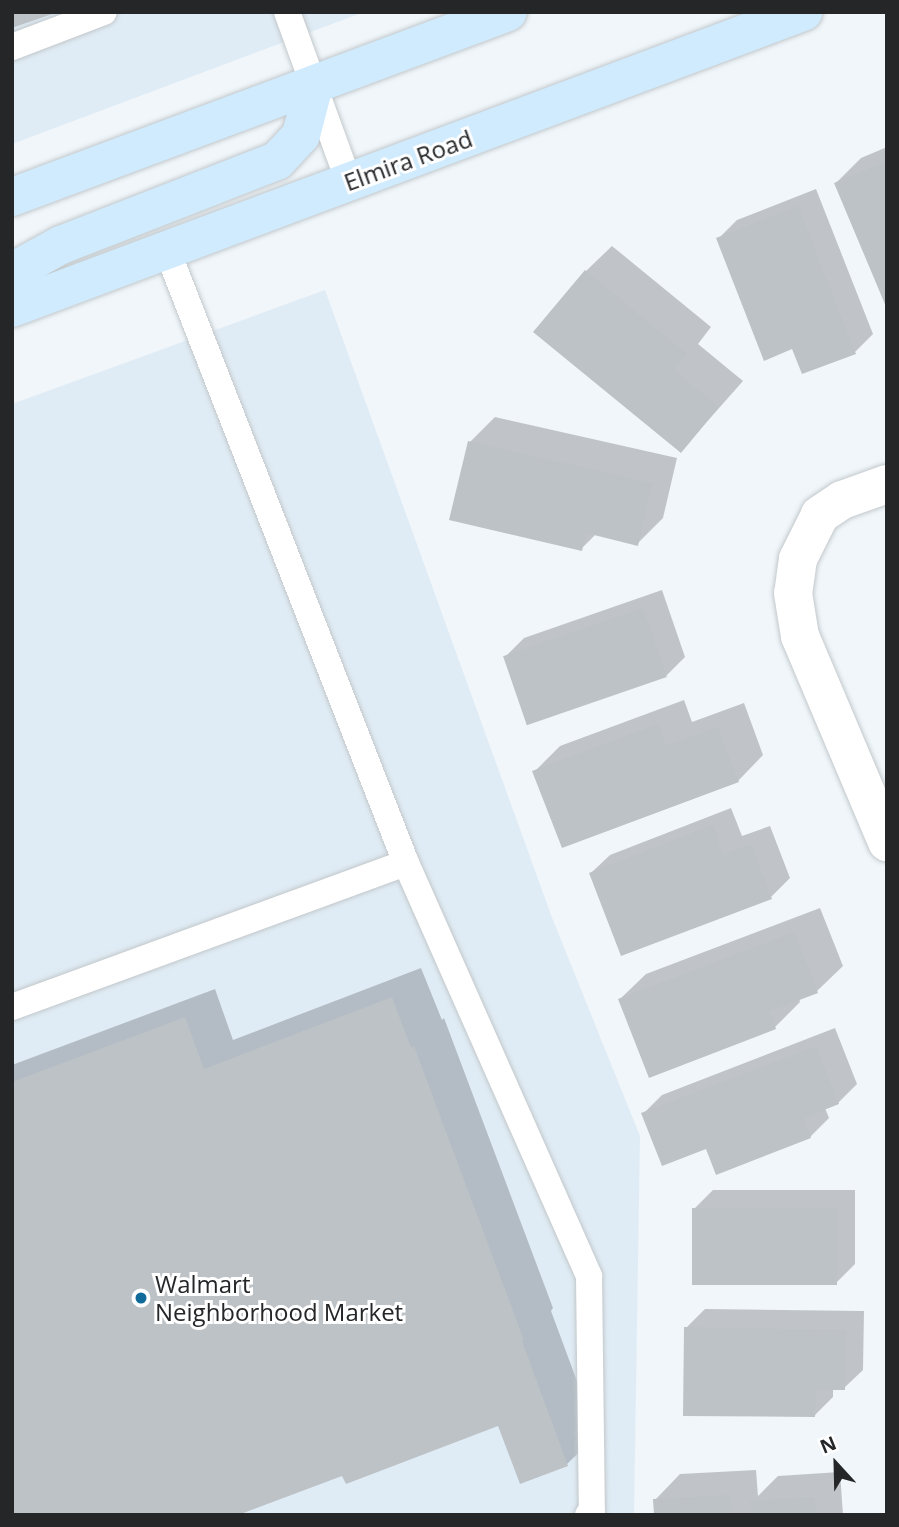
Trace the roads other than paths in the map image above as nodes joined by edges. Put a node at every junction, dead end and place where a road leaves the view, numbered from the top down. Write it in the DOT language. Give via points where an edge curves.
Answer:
graph roads {
  1 [pos="104,12"];
  2 [pos="287,12"];
  3 [pos="508,12"];
  4 [pos="803,12"];
  5 [pos="12,47"];
  6 [pos="314,85"];
  7 [pos="77,173"];
  8 [pos="349,182"];
  9 [pos="12,197"];
  10 [pos="12,211"];
  11 [pos="167,250"];
  12 [pos="12,272"];
  13 [pos="12,308"];
  14 [pos="887,484"];
  15 [pos="887,842"];
  16 [pos="406,863"];
  17 [pos="12,1007"];
  18 [pos="588,1515"];
  1 -- 5 [label="lane"];
  2 -- 6 [label="lane"];
  3 -- 6 [label="main road"];
  4 -- 8 [label="main road, Elmira Road"];
  6 -- 7 [label="main road"];
  6 -- 8 [label="lane"];
  6 -- 12 [label="main road" via="301,135 277,161 61,244"];
  7 -- 9 [label="main road"];
  7 -- 10 [label="main road"];
  8 -- 11 [label="main road, Elmira Road"];
  11 -- 13 [label="main road, Elmira Road"];
  11 -- 16 [label="lane"];
  14 -- 15 [label="street" via="842,500 820,515 798,559 793,593 800,636"];
  16 -- 17 [label="lane"];
  16 -- 18 [label="lane" via="589,1276 592,1514"];
}
